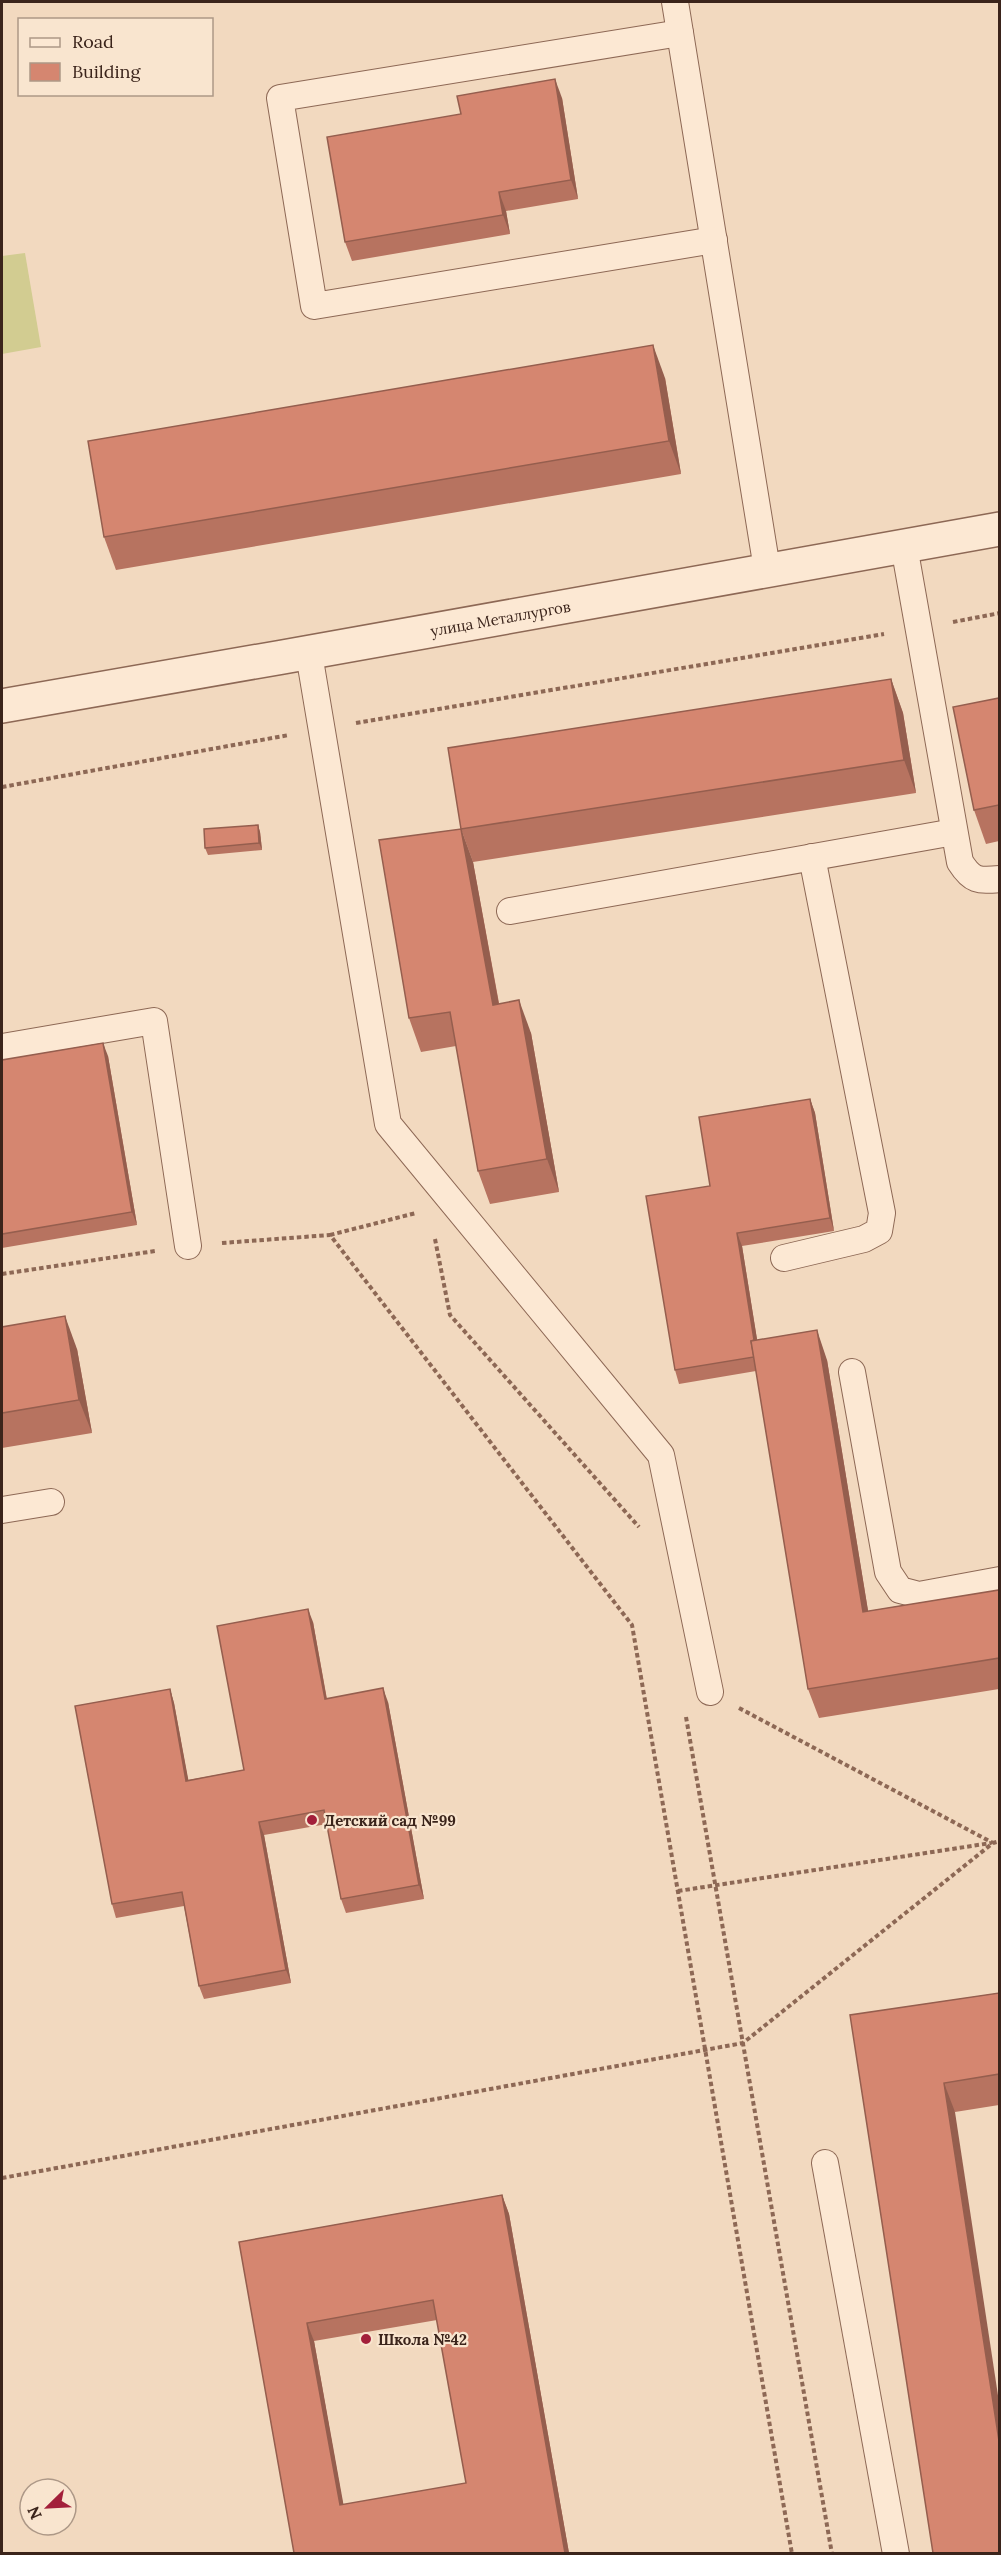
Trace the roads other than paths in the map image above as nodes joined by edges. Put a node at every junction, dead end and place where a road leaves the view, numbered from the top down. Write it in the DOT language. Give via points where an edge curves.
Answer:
graph roads {
  1 [pos="675,2"];
  2 [pos="680,33"];
  3 [pos="714,240"];
  4 [pos="999,529"];
  5 [pos="904,546"];
  6 [pos="767,569"];
  7 [pos="309,654"];
  8 [pos="2,706"];
  9 [pos="954,832"];
  10 [pos="812,857"];
  11 [pos="999,879"];
  12 [pos="510,911"];
  13 [pos="2,1047"];
  14 [pos="188,1246"];
  15 [pos="784,1258"];
  16 [pos="852,1372"];
  17 [pos="51,1502"];
  18 [pos="2,1510"];
  19 [pos="999,1580"];
  20 [pos="710,1692"];
  21 [pos="825,2163"];
  22 [pos="896,2553"];
  1 -- 2 [label="lane"];
  2 -- 3 [label="lane"];
  2 -- 3 [label="lane" via="280,98 314,306"];
  3 -- 6 [label="lane"];
  4 -- 5 [label="street, улица Металлургов"];
  5 -- 6 [label="street, улица Металлургов"];
  5 -- 9 [label="lane"];
  6 -- 7 [label="street, улица Металлургов"];
  7 -- 8 [label="street, улица Металлургов"];
  7 -- 20 [label="lane" via="388,1124 661,1455"];
  9 -- 10 [label="lane"];
  9 -- 11 [label="lane" via="960,862 969,876 982,881"];
  10 -- 12 [label="lane"];
  10 -- 15 [label="lane" via="882,1213 879,1231 864,1239"];
  13 -- 14 [label="lane" via="154,1021"];
  16 -- 19 [label="lane" via="888,1572 900,1590 919,1594"];
  17 -- 18 [label="lane"];
  21 -- 22 [label="lane"];
}
